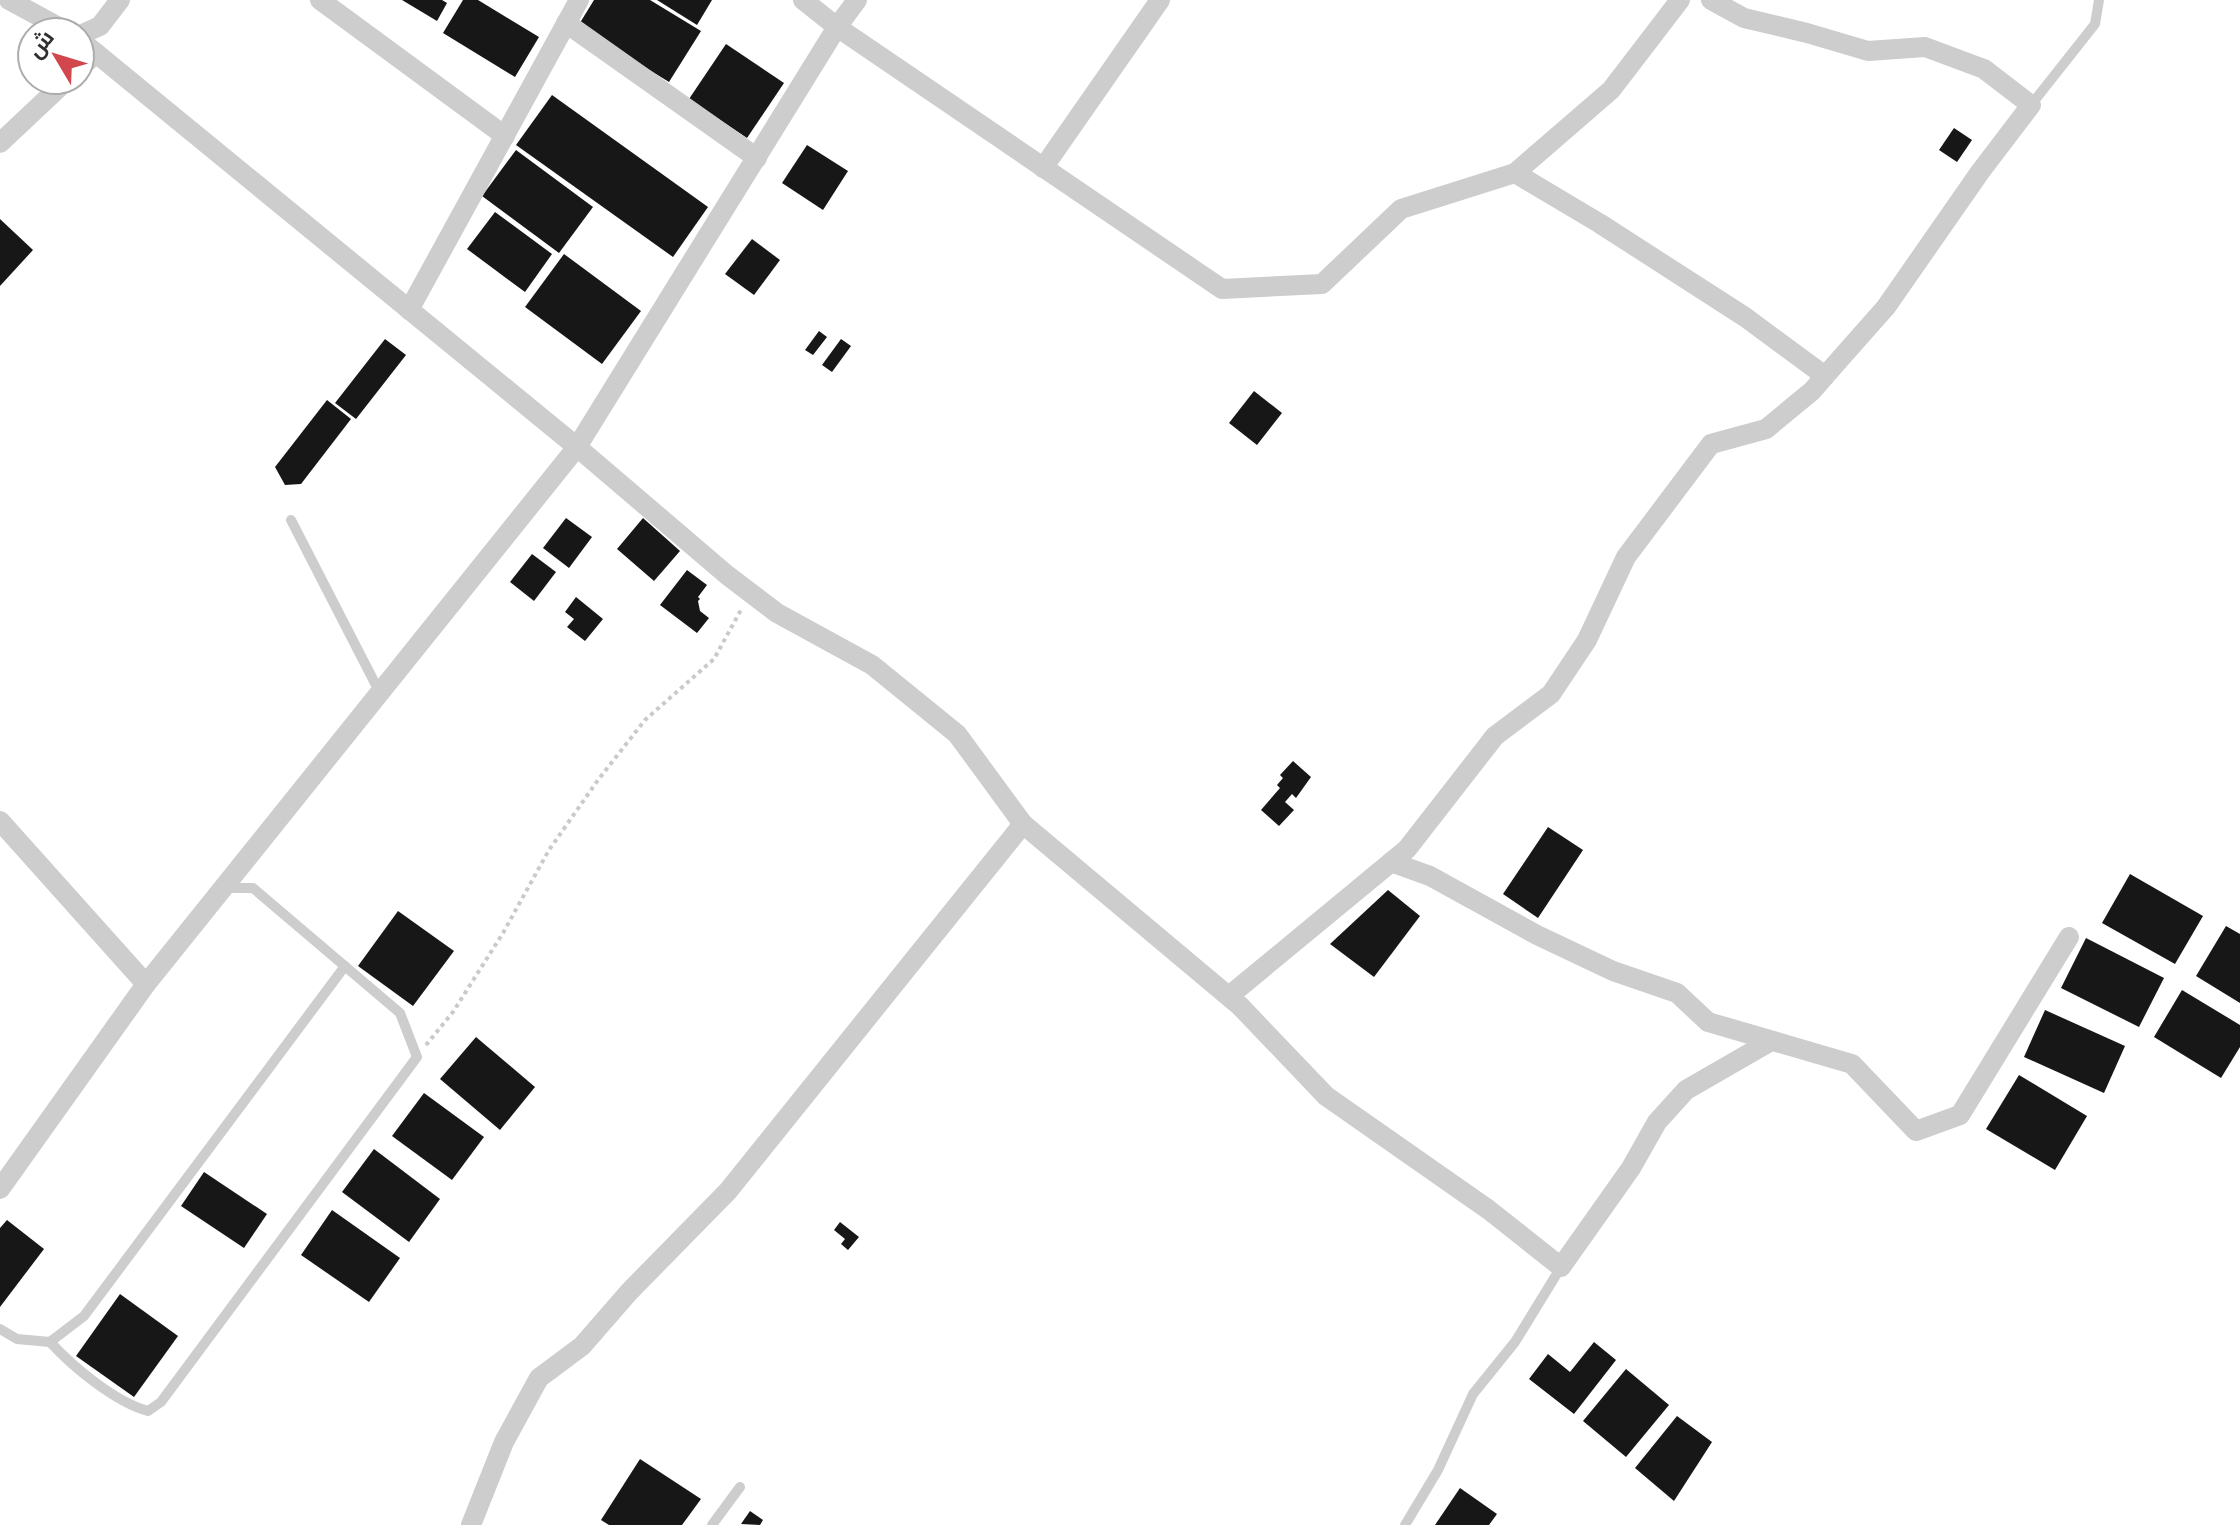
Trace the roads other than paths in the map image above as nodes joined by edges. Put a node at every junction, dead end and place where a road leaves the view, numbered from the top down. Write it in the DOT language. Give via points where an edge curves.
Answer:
graph roads {
  1 [pos="9,0"];
  2 [pos="120,0"];
  3 [pos="320,0"];
  4 [pos="579,0"];
  5 [pos="803,0"];
  6 [pos="857,0"];
  7 [pos="1160,0"];
  8 [pos="1680,0"];
  9 [pos="1711,0"];
  10 [pos="2099,0"];
  11 [pos="38,16"];
  12 [pos="566,23"];
  13 [pos="837,27"];
  14 [pos="96,28"];
  15 [pos="96,53"];
  16 [pos="50,96"];
  17 [pos="2031,105"];
  18 [pos="505,136"];
  19 [pos="0,143"];
  20 [pos="757,158"];
  21 [pos="1043,168"];
  22 [pos="1515,173"];
  23 [pos="409,310"];
  24 [pos="1825,376"];
  25 [pos="577,447"];
  26 [pos="291,520"];
  27 [pos="380,693"];
  28 [pos="0,821"];
  29 [pos="1023,824"];
  30 [pos="1391,862"];
  31 [pos="223,888"];
  32 [pos="2069,937"];
  33 [pos="345,966"];
  34 [pos="146,984"];
  35 [pos="1229,996"];
  36 [pos="1771,1041"];
  37 [pos="0,1189"];
  38 [pos="1561,1267"];
  39 [pos="0,1329"];
  40 [pos="50,1342"];
  41 [pos="740,1487"];
  42 [pos="471,1525"];
  43 [pos="712,1525"];
  44 [pos="1405,1525"];
  1 -- 11 [label="street"];
  2 -- 14 [label="street"];
  3 -- 18 [label="street"];
  4 -- 12 [label="street"];
  5 -- 13 [label="street"];
  6 -- 13 [label="street"];
  7 -- 21 [label="street"];
  8 -- 22 [label="street" via="1611,90"];
  9 -- 17 [label="street" via="1744,18 1868,51 1925,47 1984,69"];
  10 -- 17 [label="lane" via="2095,24"];
  12 -- 18 [label="street"];
  12 -- 20 [label="street"];
  13 -- 20 [label="street"];
  13 -- 21 [label="street"];
  15 -- 23 [label="street"];
  16 -- 19 [label="street"];
  17 -- 24 [label="street" via="1886,307"];
  18 -- 23 [label="street"];
  20 -- 25 [label="street"];
  21 -- 22 [label="street" via="1222,289 1322,284 1401,209"];
  22 -- 24 [label="street" via="1745,317"];
  23 -- 25 [label="street"];
  24 -- 30 [label="street" via="1766,429 1711,444 1626,557 1587,640 1551,694 1495,736 1407,849"];
  25 -- 27 [label="street"];
  25 -- 29 [label="street" via="750,593 872,665 957,734"];
  26 -- 27 [label="lane"];
  27 -- 31 [label="street"];
  28 -- 34 [label="street"];
  29 -- 35 [label="street"];
  29 -- 42 [label="street" via="728,1191 582,1346 539,1378 504,1442"];
  30 -- 35 [label="street"];
  30 -- 36 [label="street" via="1430,876 1613,971 1677,993 1708,1022"];
  31 -- 33 [label="lane" via="253,888"];
  31 -- 34 [label="street"];
  32 -- 36 [label="street" via="1960,1115 1916,1131 1852,1064"];
  33 -- 40 [label="lane" via="84,1316"];
  33 -- 40 [label="lane" via="400,1013 417,1057 161,1402 148,1411 135,1407 70,1364"];
  34 -- 37 [label="street"];
  35 -- 38 [label="street" via="1326,1096"];
  36 -- 38 [label="street" via="1686,1090 1657,1122"];
  38 -- 44 [label="lane" via="1515,1342 1473,1394"];
  39 -- 40 [label="lane" via="17,1339"];
  41 -- 43 [label="lane"];
}
